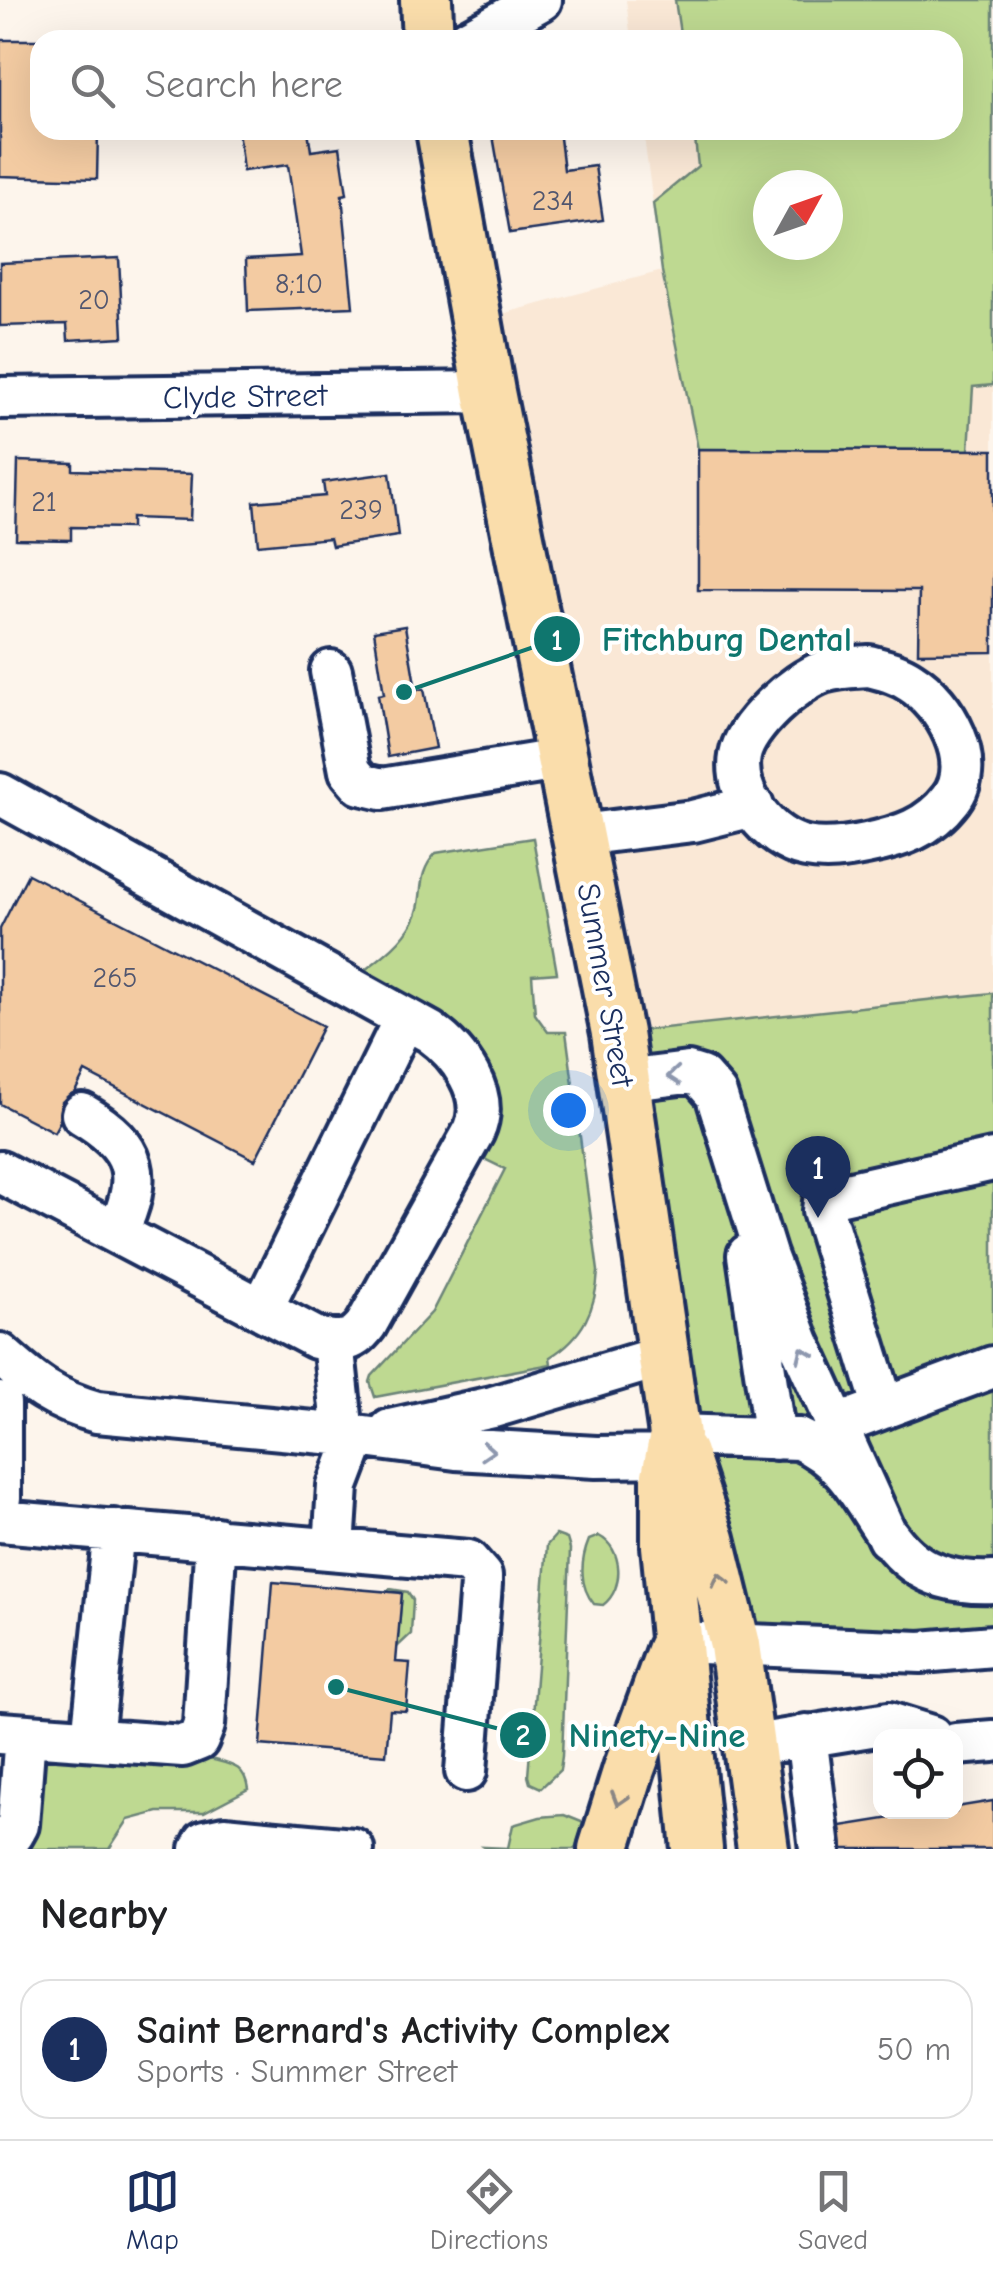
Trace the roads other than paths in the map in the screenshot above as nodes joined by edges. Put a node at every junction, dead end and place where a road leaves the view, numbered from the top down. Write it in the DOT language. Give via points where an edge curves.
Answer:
graph roads {
  1 [pos="426,0"];
  2 [pos="541,0"];
  3 [pos="428,30"];
  4 [pos="486,30"];
  5 [pos="444,140"];
  6 [pos="489,392"];
  7 [pos="0,398"];
  8 [pos="331,670"];
  9 [pos="564,760"];
  10 [pos="978,778"];
  11 [pos="0,794"];
  12 [pos="753,806"];
  13 [pos="580,835"];
  14 [pos="405,1018"];
  15 [pos="624,1081"];
  16 [pos="82,1114"];
  17 [pos="732,1148"];
  18 [pos="993,1160"];
  19 [pos="0,1172"];
  20 [pos="117,1233"];
  21 [pos="262,1309"];
  22 [pos="333,1342"];
  23 [pos="0,1354"];
  24 [pos="663,1356"];
  25 [pos="993,1366"];
  26 [pos="0,1403"];
  27 [pos="884,1408"];
  28 [pos="837,1426"];
  29 [pos="350,1436"];
  30 [pos="787,1439"];
  31 [pos="675,1449"];
  32 [pos="0,1498"];
  33 [pos="0,1520"];
  34 [pos="114,1530"];
  35 [pos="216,1538"];
  36 [pos="888,1538"];
  37 [pos="334,1548"];
  38 [pos="993,1582"];
  39 [pos="676,1642"];
  40 [pos="735,1644"];
  41 [pos="993,1646"];
  42 [pos="909,1729"];
  43 [pos="12,1734"];
  44 [pos="806,1736"];
  45 [pos="92,1740"];
  46 [pos="993,1741"];
  47 [pos="963,1743"];
  48 [pos="748,1746"];
  49 [pos="466,1772"];
  50 [pos="0,1840"];
  51 [pos="772,1846"];
  52 [pos="313,1847"];
  53 [pos="201,1849"];
  54 [pos="353,1849"];
  55 [pos="604,1849"];
  56 [pos="698,1849"];
  57 [pos="820,1849"];
  1 -- 3 [label="main road"];
  2 -- 4 [label="street"];
  5 -- 6 [label="main road, Summer Street"];
  6 -- 7 [label="street, Clyde Street"];
  6 -- 9 [label="main road, Summer Street"];
  8 -- 9 [label="street" via="350,771 367,787"];
  9 -- 13 [label="main road, Summer Street"];
  10 -- 12 [label="street" via="921,828 841,849 785,839"];
  10 -- 12 [label="street" via="933,699 894,672 843,668 802,683 750,734 740,755 740,779"];
  11 -- 14 [label="street"];
  12 -- 13 [label="street"];
  13 -- 15 [label="main road, Summer Street"];
  14 -- 21 [label="street"];
  14 -- 22 [label="street" via="447,1044 463,1064 479,1122 366,1325 348,1342"];
  17 -- 15 [label="street, one-way" via="716,1094 702,1077"];
  15 -- 24 [label="main road, Summer Street"];
  16 -- 20 [label="street" via="115,1136 133,1168 132,1197"];
  28 -- 17 [label="street, one-way" via="766,1255"];
  17 -- 30 [label="street"];
  18 -- 27 [label="street" via="824,1202"];
  19 -- 20 [label="street"];
  20 -- 21 [label="street"];
  21 -- 22 [label="street"];
  22 -- 29 [label="street"];
  23 -- 29 [label="street" via="34,1386 97,1412"];
  24 -- 29 [label="street" via="493,1407"];
  24 -- 31 [label="main road, Summer Street"];
  25 -- 27 [label="street"];
  26 -- 32 [label="street"];
  27 -- 28 [label="street"];
  28 -- 30 [label="street"];
  28 -- 36 [label="street"];
  29 -- 31 [label="street, one-way" via="596,1457"];
  29 -- 37 [label="street"];
  30 -- 31 [label="street"];
  30 -- 36 [label="street" via="832,1457"];
  31 -- 39 [label="main road, Summer Street" via="667,1546"];
  40 -- 31 [label="main road, one-way" via="710,1538"];
  33 -- 34 [label="street"];
  34 -- 35 [label="street"];
  34 -- 45 [label="street"];
  35 -- 37 [label="street"];
  35 -- 45 [label="street" via="202,1735 183,1746"];
  36 -- 38 [label="street" via="908,1560 938,1577"];
  37 -- 49 [label="street" via="452,1558 475,1566 481,1584"];
  39 -- 40 [label="street"];
  39 -- 55 [label="main road, one-way"];
  39 -- 56 [label="main road, Summer Street"];
  40 -- 41 [label="street" via="921,1652"];
  40 -- 48 [label="main road"];
  42 -- 44 [label="street" via="889,1723"];
  43 -- 45 [label="street"];
  43 -- 50 [label="street" via="18,1824"];
  44 -- 48 [label="street"];
  44 -- 57 [label="street"];
  46 -- 47 [label="street"];
  48 -- 51 [label="main road"];
  51 -- 56 [label="main road"];
  52 -- 53 [label="street" via="224,1837 205,1841"];
  52 -- 54 [label="street"];
}
